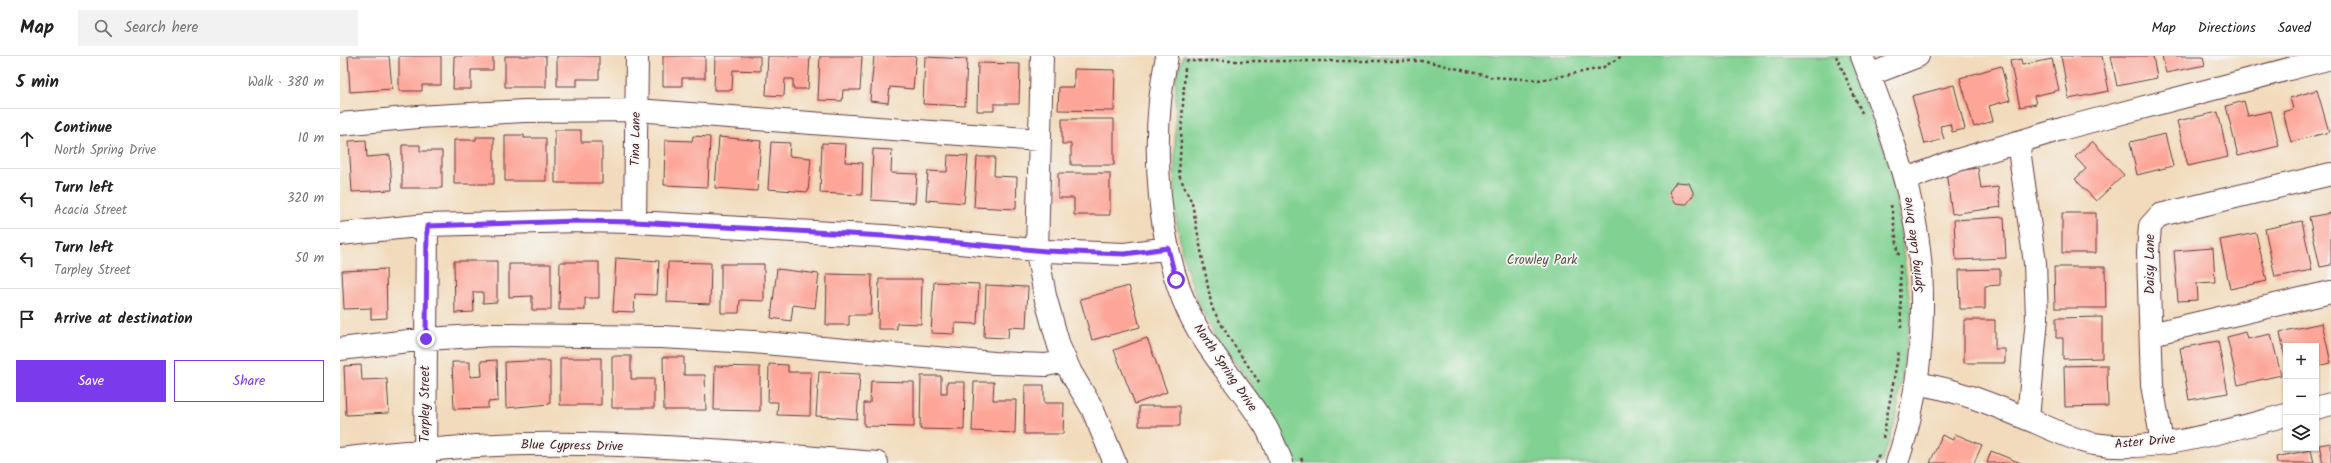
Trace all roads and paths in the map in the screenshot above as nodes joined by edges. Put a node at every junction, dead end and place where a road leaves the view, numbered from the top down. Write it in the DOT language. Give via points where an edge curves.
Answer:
graph roads {
  1 [pos="637,56"];
  2 [pos="1042,56"];
  3 [pos="1167,56"];
  4 [pos="1622,56"];
  5 [pos="1836,56"];
  6 [pos="1918,56"];
  7 [pos="2331,58"];
  8 [pos="1866,66"];
  9 [pos="636,110"];
  10 [pos="1862,114"];
  11 [pos="340,124"];
  12 [pos="1040,140"];
  13 [pos="2018,142"];
  14 [pos="2331,174"];
  15 [pos="1905,180"];
  16 [pos="1889,198"];
  17 [pos="635,222"];
  18 [pos="427,226"];
  19 [pos="340,234"];
  20 [pos="1168,248"];
  21 [pos="1037,250"];
  22 [pos="2331,292"];
  23 [pos="1901,332"];
  24 [pos="2151,334"];
  25 [pos="426,339"];
  26 [pos="1900,347"];
  27 [pos="340,349"];
  28 [pos="1066,360"];
  29 [pos="1916,383"];
  30 [pos="1263,388"];
  31 [pos="2331,404"];
  32 [pos="2319,407"];
  33 [pos="2283,416"];
  34 [pos="2028,419"];
  35 [pos="1883,441"];
  36 [pos="2162,443"];
  37 [pos="1881,448"];
  38 [pos="425,456"];
  39 [pos="1291,459"];
  40 [pos="340,460"];
  41 [pos="877,463"];
  42 [pos="1115,463"];
  43 [pos="1303,463"];
  44 [pos="1875,463"];
  45 [pos="1897,463"];
  1 -- 9 [label="street, Tina Lane"];
  2 -- 12 [label="street"];
  3 -- 20 [label="street, North Spring Drive" via="1158,120 1160,193"];
  4 -- 30 [label="path" via="1602,68 1541,80 1491,77 1426,61 1186,60 1179,175 1192,203 1212,308"];
  5 -- 10 [label="path"];
  6 -- 8 [label="street"];
  7 -- 13 [label="street"];
  8 -- 15 [label="street, Spring Lake Drive"];
  9 -- 11 [label="street" via="509,112 410,117"];
  9 -- 12 [label="street"];
  9 -- 17 [label="street, Tina Lane"];
  12 -- 21 [label="street"];
  13 -- 15 [label="street" via="1948,163"];
  13 -- 34 [label="street" via="2036,278 2037,318"];
  14 -- 24 [label="street, Daisy Lane" via="2160,215 2150,226 2148,252"];
  15 -- 29 [label="street, Spring Lake Drive" via="1912,210 1921,279"];
  16 -- 23 [label="path" via="1900,261"];
  17 -- 18 [label="street" via="579,221"];
  17 -- 21 [label="street" via="884,236"];
  18 -- 19 [label="street"];
  18 -- 25 [label="street, Tarpley Street"];
  20 -- 21 [label="street" via="1125,254"];
  20 -- 39 [label="street, North Spring Drive" via="1176,280 1197,328 1266,428"];
  21 -- 28 [label="street" via="1045,296 1059,346"];
  22 -- 24 [label="street"];
  24 -- 36 [label="street, Daisy Lane" via="2152,385"];
  25 -- 27 [label="street"];
  25 -- 28 [label="street" via="493,336 661,336 994,363 1046,365"];
  25 -- 38 [label="street, Tarpley Street"];
  26 -- 35 [label="path"];
  28 -- 42 [label="street" via="1092,408"];
  29 -- 34 [label="street, Aster Drive" via="1958,392"];
  29 -- 45 [label="street, Spring Lake Drive"];
  31 -- 32 [label="street"];
  33 -- 36 [label="street, Aster Drive" via="2204,436"];
  34 -- 36 [label="street, Aster Drive" via="2062,435 2094,444 2118,446"];
  37 -- 44 [label="path"];
  38 -- 40 [label="street, Blue Cypress Drive"];
  38 -- 41 [label="street, Blue Cypress Drive" via="530,444 607,446"];
  39 -- 43 [label="path"];
}
